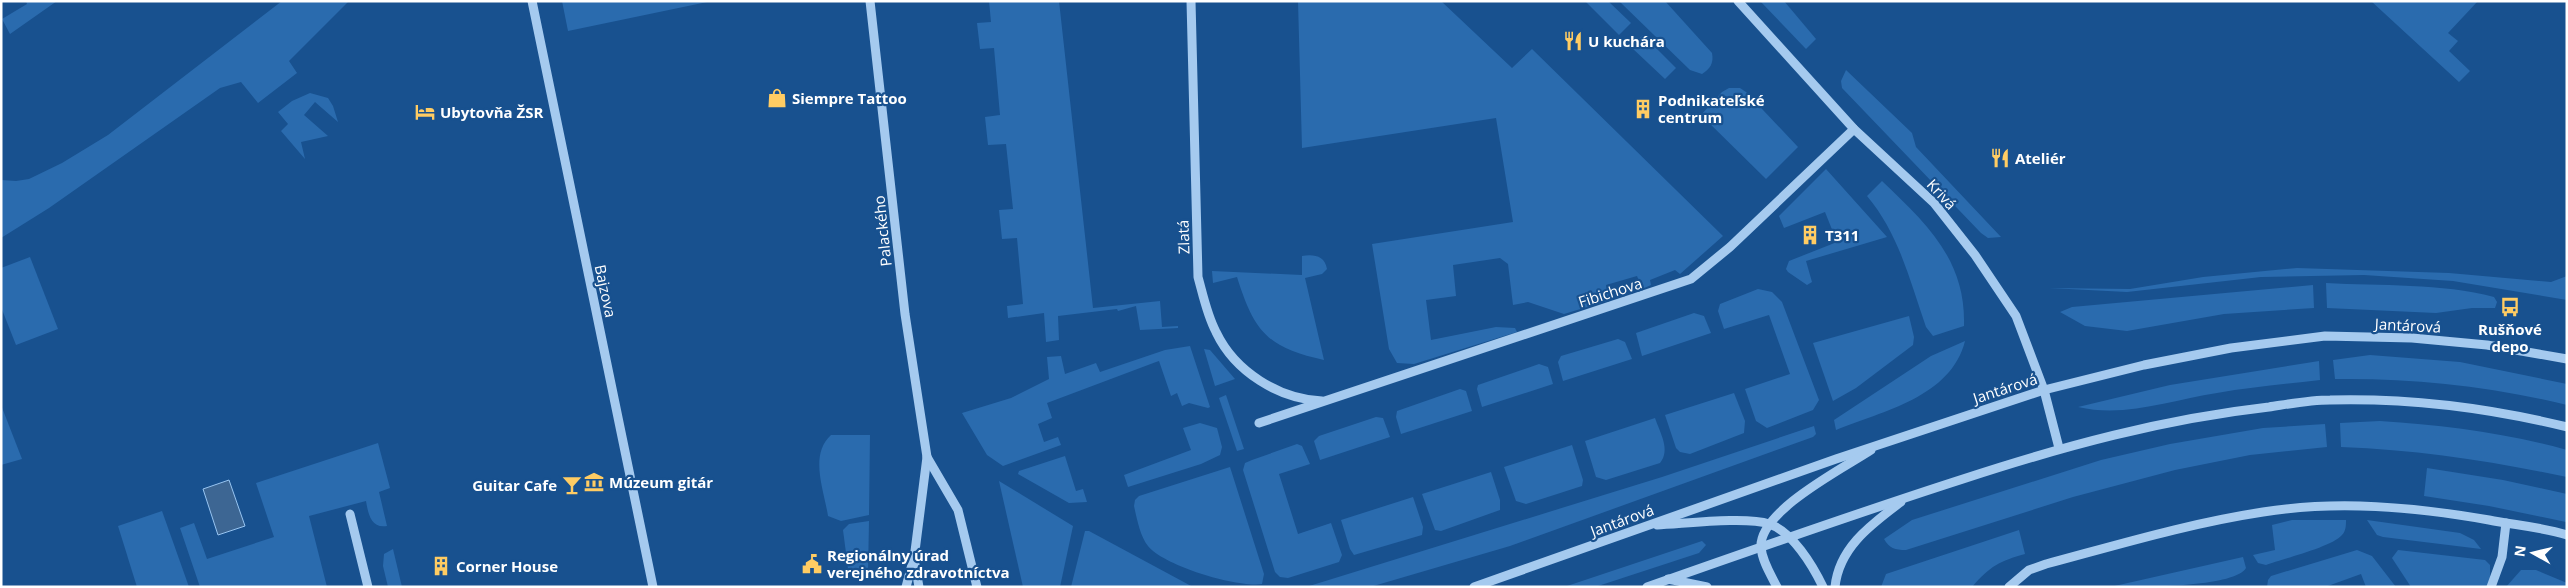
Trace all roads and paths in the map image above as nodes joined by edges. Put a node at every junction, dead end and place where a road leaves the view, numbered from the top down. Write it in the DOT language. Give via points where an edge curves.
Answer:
graph roads {
  1 [pos="532,1"];
  2 [pos="870,1"];
  3 [pos="1191,1"];
  4 [pos="1738,1"];
  5 [pos="1854,129"];
  6 [pos="2567,359"];
  7 [pos="2044,390"];
  8 [pos="1327,401"];
  9 [pos="1259,423"];
  10 [pos="2567,427"];
  11 [pos="1880,444"];
  12 [pos="2059,448"];
  13 [pos="927,457"];
  14 [pos="1907,497"];
  15 [pos="350,514"];
  16 [pos="2506,523"];
  17 [pos="1769,524"];
  18 [pos="1647,525"];
  19 [pos="2567,535"];
  20 [pos="1789,537"];
  21 [pos="1761,547"];
  22 [pos="914,559"];
  23 [pos="1668,580"];
  24 [pos="368,587"];
  25 [pos="653,587"];
  26 [pos="906,587"];
  27 [pos="919,587"];
  28 [pos="977,587"];
  29 [pos="1474,587"];
  30 [pos="1647,587"];
  31 [pos="1707,587"];
  32 [pos="1777,587"];
  33 [pos="1823,587"];
  34 [pos="1835,587"];
  35 [pos="2009,587"];
  36 [pos="2491,587"];
  1 -- 25 [label="street, Bajzova"];
  2 -- 13 [label="street, Palackého" via="905,314"];
  3 -- 8 [label="street, Zlatá" via="1198,277 1209,316 1227,350 1259,379 1287,395"];
  4 -- 5 [label="street, Krivá"];
  5 -- 7 [label="street, Krivá" via="1934,203 1975,255 2016,316"];
  5 -- 8 [label="street, Fibichova" via="1698,275"];
  6 -- 7 [label="street, Jantárová" via="2487,345 2412,338 2325,336 2187,357"];
  7 -- 11 [label="street, Jantárová"];
  7 -- 12 [label="street, Krivá"];
  8 -- 9 [label="street, Fibichova"];
  10 -- 12 [label="street" via="2468,408 2329,400 2161,423"];
  11 -- 17 [label="street" via="1797,498"];
  11 -- 18 [label="street, Jantárová"];
  12 -- 14 [label="street"];
  13 -- 22 [label="street, Palackého"];
  13 -- 28 [label="street, Palackého" via="958,510"];
  14 -- 20 [label="street"];
  14 -- 34 [label="street" via="1861,535 1847,551"];
  15 -- 24 [label="street"];
  16 -- 19 [label="street"];
  16 -- 35 [label="street" via="2369,506 2263,512 2046,564 2029,570"];
  16 -- 36 [label="street" via="2502,557"];
  17 -- 18 [label="street"];
  17 -- 20 [label="street"];
  17 -- 21 [label="street"];
  18 -- 29 [label="street, Jantárová"];
  20 -- 21 [label="street"];
  20 -- 33 [label="street" via="1814,568"];
  21 -- 23 [label="street"];
  21 -- 32 [label="street"];
  22 -- 26 [label="street"];
  22 -- 27 [label="street, Palackého"];
  23 -- 30 [label="street"];
  23 -- 31 [label="street"];
}
